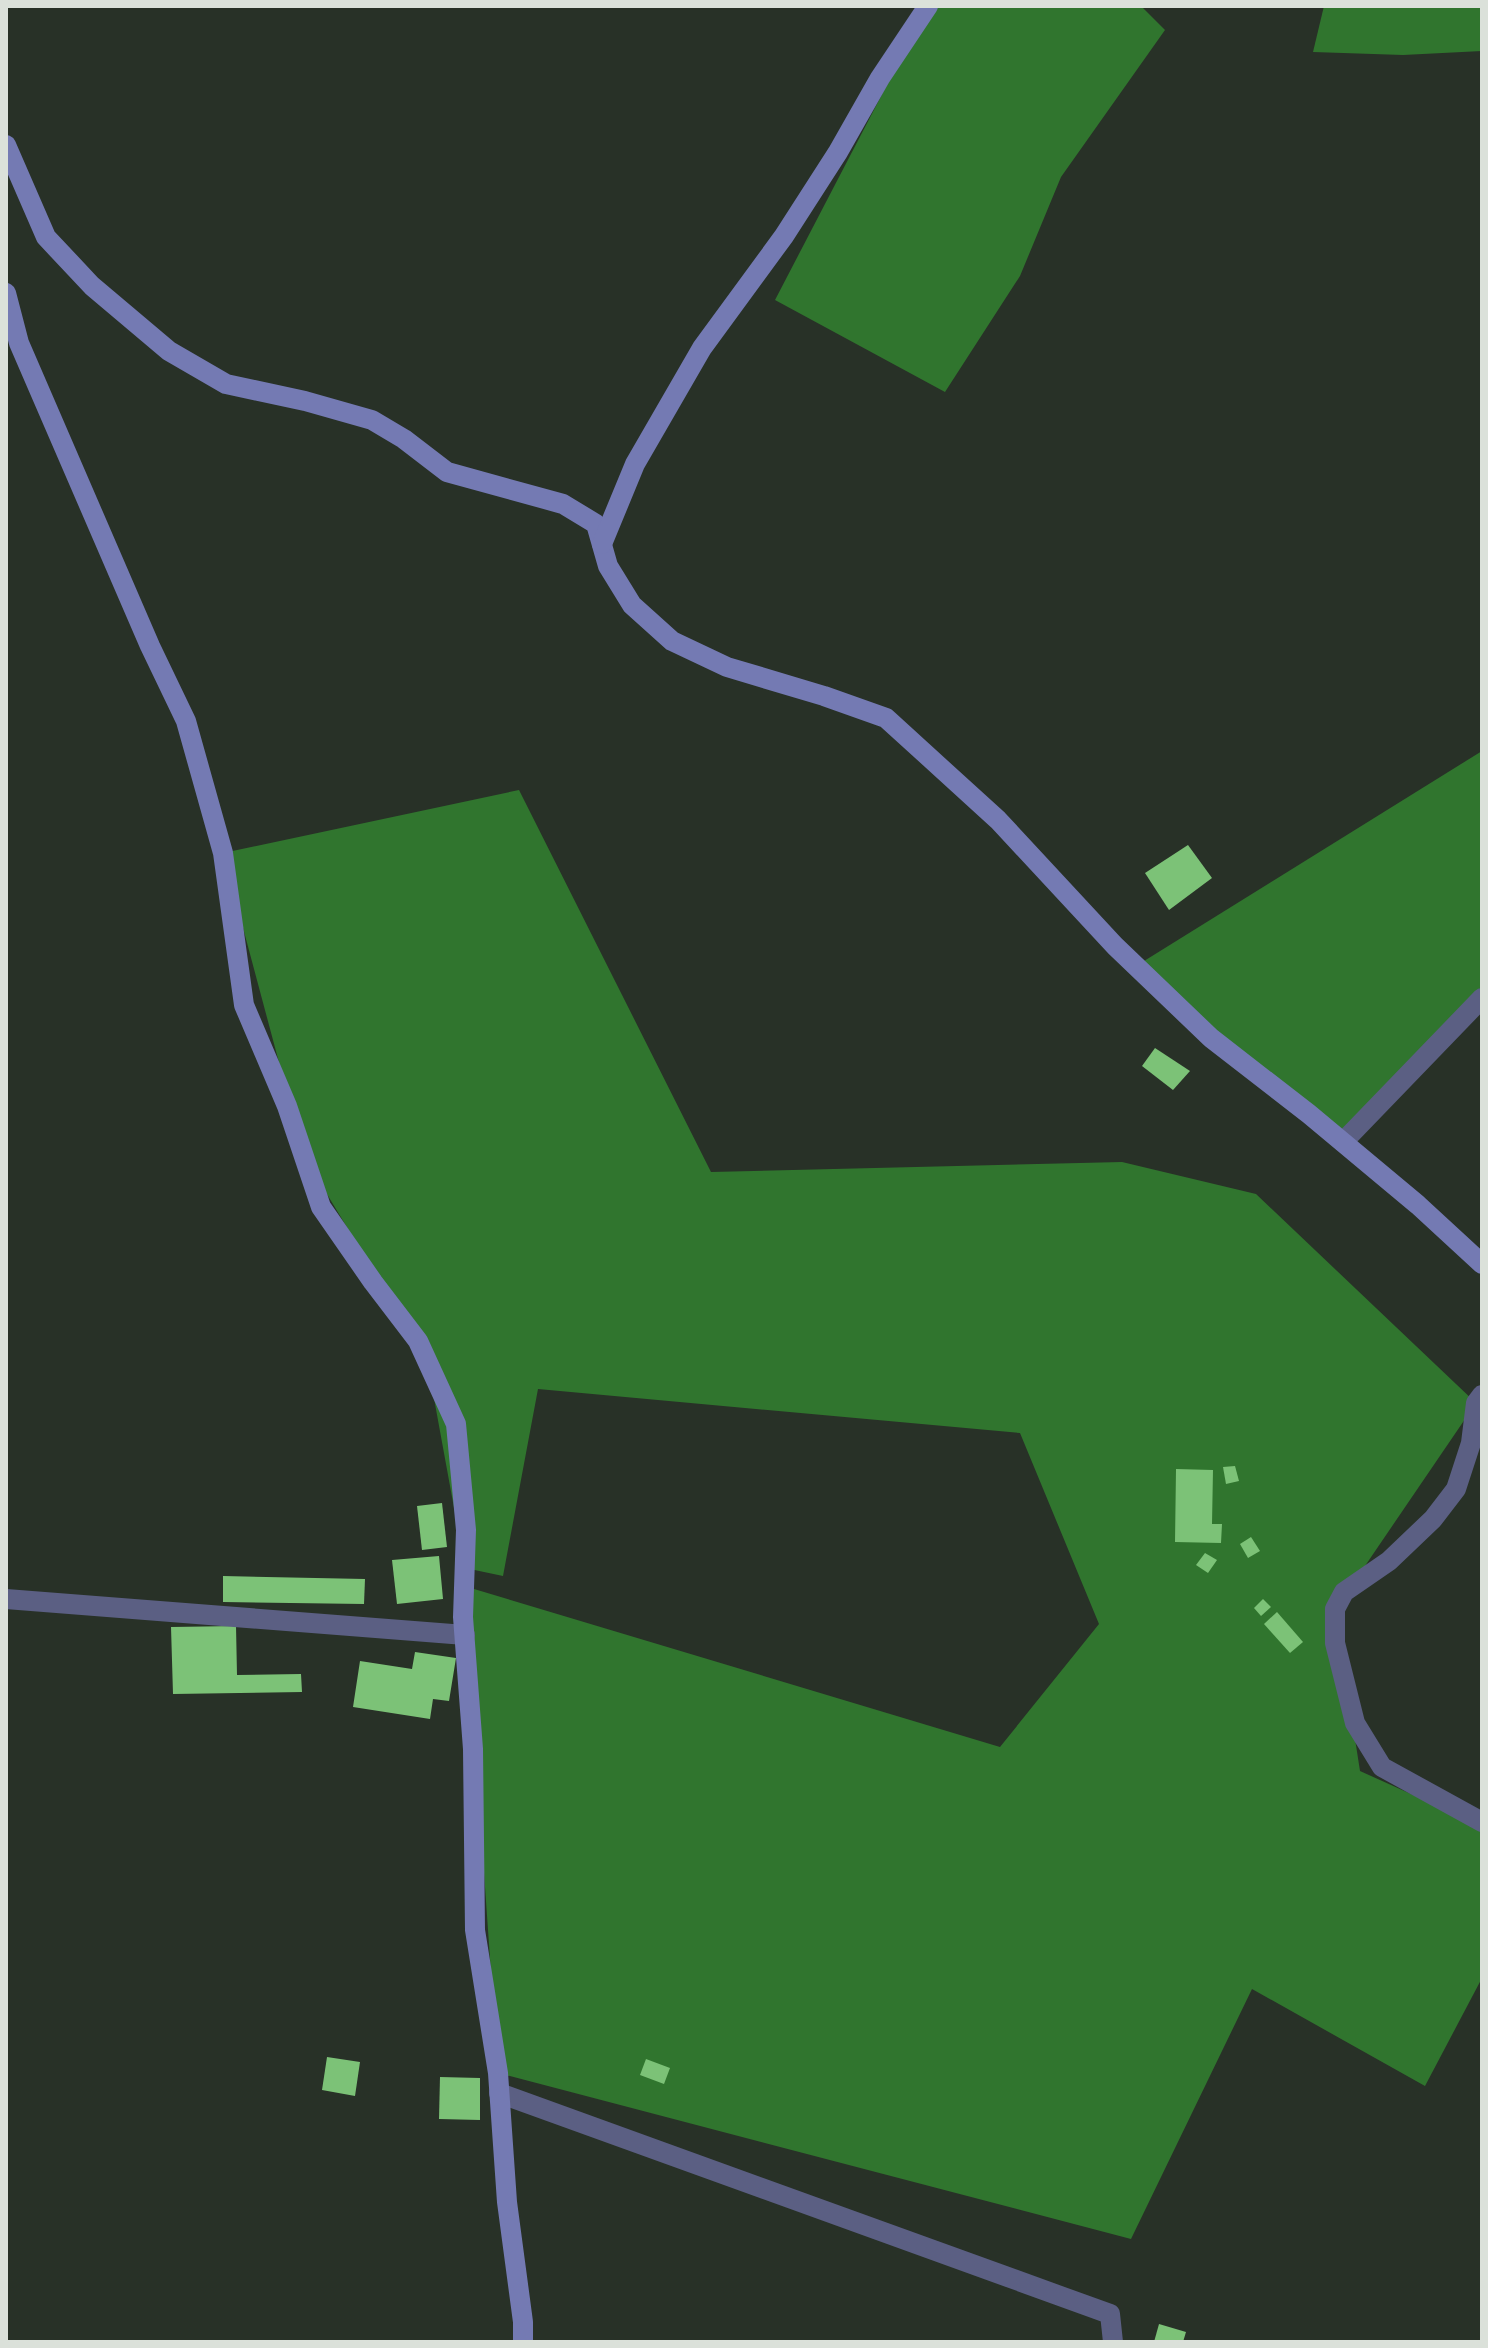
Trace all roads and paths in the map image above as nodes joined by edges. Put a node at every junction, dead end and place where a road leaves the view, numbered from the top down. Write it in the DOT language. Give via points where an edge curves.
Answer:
graph roads {
  1 [pos="928,6"];
  2 [pos="6,145"];
  3 [pos="6,293"];
  4 [pos="602,544"];
  5 [pos="1482,998"];
  6 [pos="1343,1142"];
  7 [pos="1482,1264"];
  8 [pos="1482,1395"];
  9 [pos="6,1599"];
  10 [pos="465,1635"];
  11 [pos="1482,1822"];
  12 [pos="499,2093"];
  13 [pos="523,2342"];
  14 [pos="1113,2342"];
  1 -- 4 [label="street" via="784,236 702,348 635,464"];
  2 -- 4 [label="street" via="46,237 92,286 169,351 226,384 372,420 447,472 563,504 596,524"];
  3 -- 10 [label="street" via="42,398 186,721 223,853 244,1005 287,1106 321,1207 418,1341 456,1424 466,1530"];
  4 -- 6 [label="street" via="608,566 632,605 672,641 727,667 886,718 998,820 1115,946 1211,1038"];
  5 -- 6 [label="street"];
  6 -- 7 [label="street"];
  8 -- 11 [label="street" via="1456,1489 1389,1561 1344,1592 1335,1609 1335,1643 1355,1723 1382,1767"];
  9 -- 10 [label="street"];
  10 -- 12 [label="street" via="473,1749 475,1930"];
  12 -- 13 [label="street"];
  12 -- 14 [label="street" via="1110,2314"];
}
